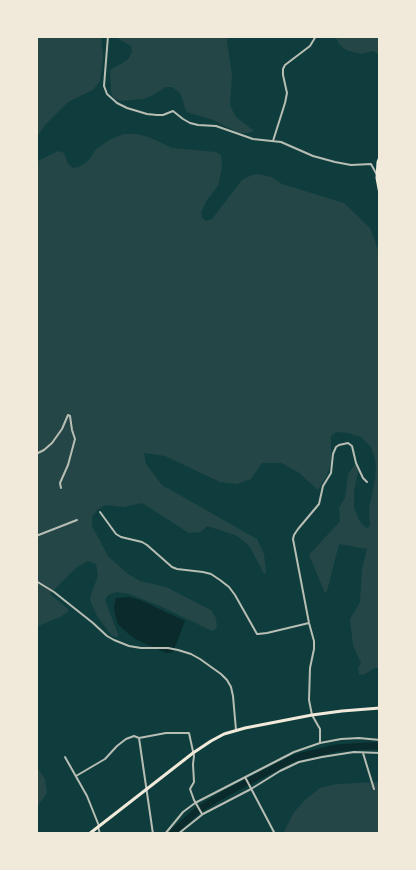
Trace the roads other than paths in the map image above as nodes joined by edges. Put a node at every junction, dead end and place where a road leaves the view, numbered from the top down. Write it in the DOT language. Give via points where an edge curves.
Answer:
graph roads {
  1 [pos="108,36"];
  2 [pos="316,36"];
  3 [pos="273,141"];
  4 [pos="380,157"];
  5 [pos="377,176"];
  6 [pos="380,194"];
  7 [pos="36,454"];
  8 [pos="367,482"];
  9 [pos="61,488"];
  10 [pos="100,512"];
  11 [pos="77,520"];
  12 [pos="36,536"];
  13 [pos="36,581"];
  14 [pos="309,622"];
  15 [pos="380,708"];
  16 [pos="312,715"];
  17 [pos="236,730"];
  18 [pos="139,738"];
  19 [pos="380,740"];
  20 [pos="320,743"];
  21 [pos="193,753"];
  22 [pos="363,753"];
  23 [pos="380,753"];
  24 [pos="65,757"];
  25 [pos="76,776"];
  26 [pos="245,778"];
  27 [pos="251,788"];
  28 [pos="146,789"];
  29 [pos="374,789"];
  30 [pos="196,804"];
  31 [pos="202,814"];
  32 [pos="98,827"];
  33 [pos="89,834"];
  34 [pos="100,834"];
  35 [pos="153,834"];
  36 [pos="165,834"];
  37 [pos="178,834"];
  38 [pos="275,834"];
  1 -- 3 [label="street" via="104,86 117,103 146,114 163,115 173,110 190,123 216,126 253,139"];
  2 -- 3 [label="street" via="310,46 283,69 287,92"];
  3 -- 5 [label="street" via="335,162 371,164"];
  4 -- 5 [label="main road"];
  5 -- 6 [label="main road"];
  7 -- 9 [label="street" via="55,439 68,414 75,439"];
  8 -- 14 [label="street" via="352,446 348,442 339,444 333,454 331,473 323,486 319,504 293,539"];
  10 -- 14 [label="street" via="116,534 142,542 172,567 211,574 229,587 256,634"];
  11 -- 12 [label="street"];
  13 -- 17 [label="street" via="114,640 129,646 168,648 191,654 222,674 233,696"];
  14 -- 16 [label="street" via="314,641 309,700"];
  15 -- 16 [label="main road"];
  16 -- 17 [label="main road"];
  16 -- 20 [label="street" via="320,729"];
  17 -- 21 [label="main road"];
  18 -- 21 [label="street" via="189,733"];
  18 -- 25 [label="street" via="126,739 105,759"];
  18 -- 28 [label="street"];
  19 -- 20 [label="street" via="359,738"];
  20 -- 26 [label="street" via="294,752"];
  21 -- 28 [label="main road"];
  21 -- 30 [label="street" via="194,782 190,789"];
  22 -- 23 [label="street"];
  22 -- 27 [label="street" via="299,762"];
  22 -- 29 [label="street"];
  24 -- 25 [label="street"];
  25 -- 32 [label="street"];
  26 -- 27 [label="street"];
  26 -- 30 [label="street"];
  27 -- 31 [label="street"];
  27 -- 38 [label="street"];
  28 -- 32 [label="main road"];
  28 -- 35 [label="street"];
  30 -- 31 [label="street"];
  30 -- 36 [label="street" via="183,812"];
  31 -- 37 [label="street"];
  32 -- 33 [label="main road"];
  32 -- 34 [label="street"];
}
